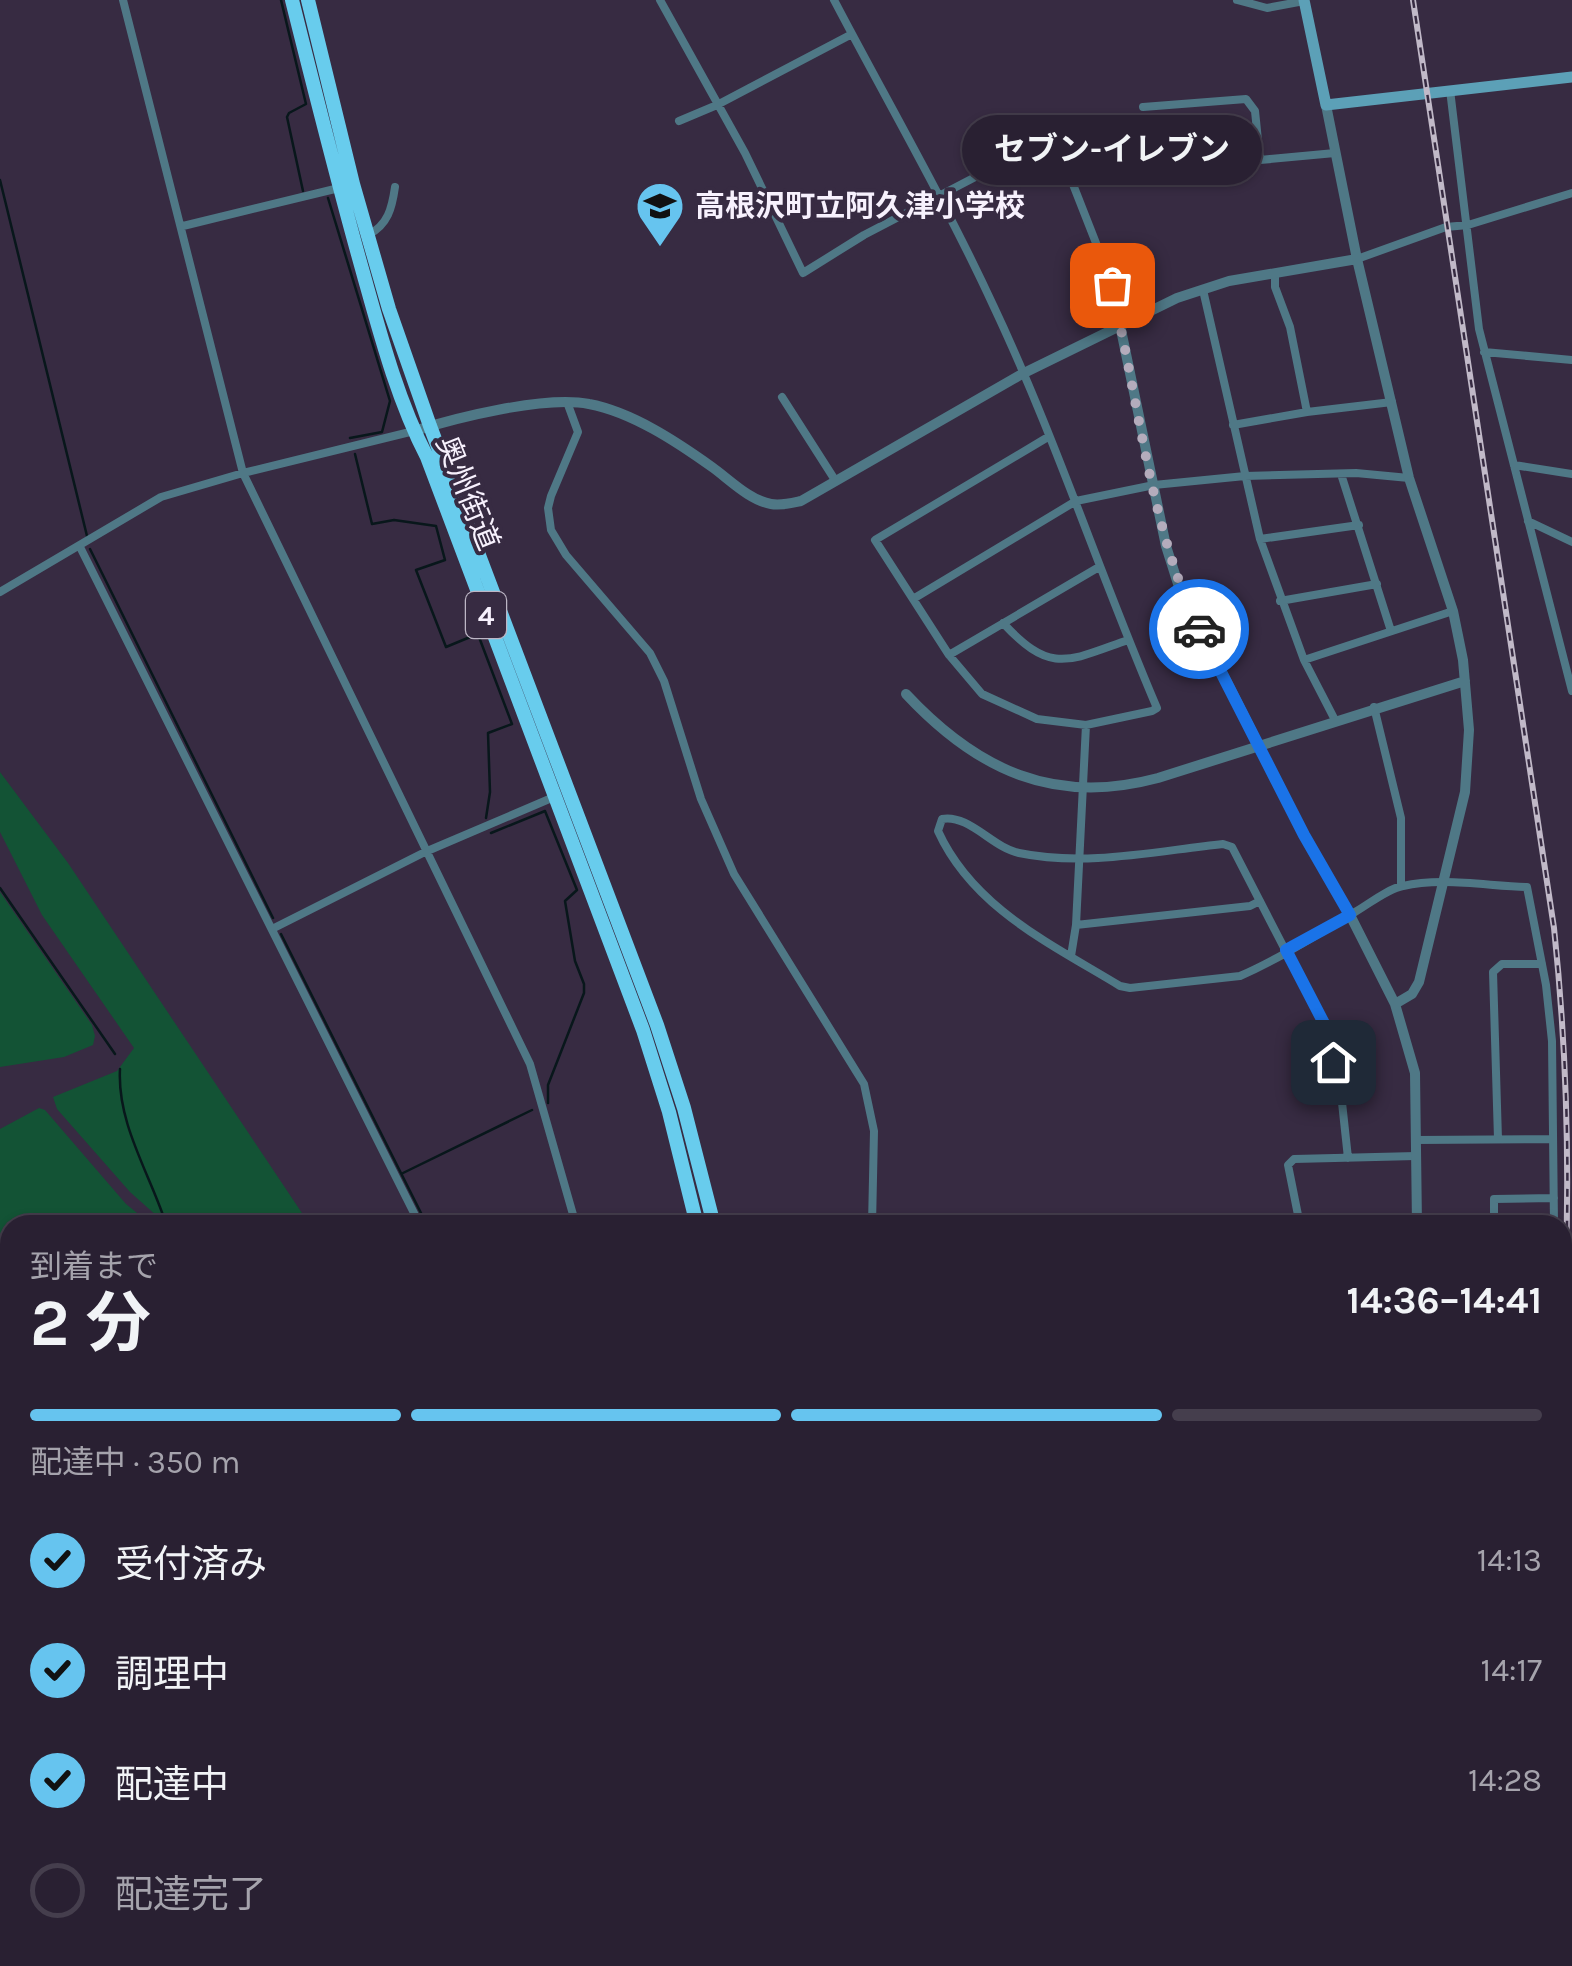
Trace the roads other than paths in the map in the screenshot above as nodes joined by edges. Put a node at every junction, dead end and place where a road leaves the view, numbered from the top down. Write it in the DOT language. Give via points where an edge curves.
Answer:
graph roads {
  1 [pos="123,0"];
  2 [pos="292,0"];
  3 [pos="308,0"];
  4 [pos="660,0"];
  5 [pos="834,0"];
  6 [pos="1237,0"];
  7 [pos="1304,1"];
  8 [pos="852,34"];
  9 [pos="1572,77"];
  10 [pos="1450,90"];
  11 [pos="1326,105"];
  12 [pos="717,106"];
  13 [pos="1143,107"];
  14 [pos="679,122"];
  15 [pos="1335,153"];
  16 [pos="394,187"];
  17 [pos="339,188"];
  18 [pos="1572,193"];
  19 [pos="939,198"];
  20 [pos="1468,224"];
  21 [pos="182,226"];
  22 [pos="368,236"];
  23 [pos="1356,259"];
  24 [pos="1275,274"];
  25 [pos="1202,290"];
  26 [pos="1123,323"];
  27 [pos="1484,352"];
  28 [pos="1572,360"];
  29 [pos="1022,374"];
  30 [pos="782,397"];
  31 [pos="567,402"];
  32 [pos="1392,402"];
  33 [pos="1307,412"];
  34 [pos="1233,425"];
  35 [pos="430,426"];
  36 [pos="414,432"];
  37 [pos="1048,437"];
  38 [pos="1514,465"];
  39 [pos="243,473"];
  40 [pos="1340,474"];
  41 [pos="1572,474"];
  42 [pos="1245,476"];
  43 [pos="1409,478"];
  44 [pos="835,480"];
  45 [pos="1154,486"];
  46 [pos="1076,501"];
  47 [pos="1528,522"];
  48 [pos="1358,525"];
  49 [pos="1260,539"];
  50 [pos="1572,542"];
  51 [pos="80,547"];
  52 [pos="1099,567"];
  53 [pos="1377,584"];
  54 [pos="0,592"];
  55 [pos="912,599"];
  56 [pos="1280,601"];
  57 [pos="1453,611"];
  58 [pos="1003,623"];
  59 [pos="1391,631"];
  60 [pos="1128,640"];
  61 [pos="949,655"];
  62 [pos="1304,660"];
  63 [pos="1465,681"];
  64 [pos="1572,690"];
  65 [pos="906,694"];
  66 [pos="1374,708"];
  67 [pos="1335,720"];
  68 [pos="1086,725"];
  69 [pos="1260,746"];
  70 [pos="1083,787"];
  71 [pos="554,797"];
  72 [pos="425,852"];
  73 [pos="1079,860"];
  74 [pos="1444,884"];
  75 [pos="1401,886"];
  76 [pos="1260,901"];
  77 [pos="1350,915"];
  78 [pos="1076,925"];
  79 [pos="272,929"];
  80 [pos="1286,950"];
  81 [pos="1070,956"];
  82 [pos="1542,964"];
  83 [pos="1396,1004"];
  84 [pos="1498,1139"];
  85 [pos="1553,1139"];
  86 [pos="1416,1140"];
  87 [pos="1416,1156"];
  88 [pos="1348,1158"];
  89 [pos="1554,1198"];
  90 [pos="415,1215"];
  91 [pos="573,1215"];
  92 [pos="695,1215"];
  93 [pos="711,1215"];
  94 [pos="872,1215"];
  95 [pos="1298,1215"];
  96 [pos="1418,1215"];
  97 [pos="1494,1215"];
  98 [pos="1554,1215"];
  1 -- 21 [label="street"];
  2 -- 17 [label="highway, 奥州街道 / 4"];
  3 -- 22 [label="highway, 奥州街道 / 4"];
  4 -- 12 [label="street"];
  5 -- 8 [label="street"];
  6 -- 7 [label="street" via="1267,8"];
  7 -- 11 [label="main road"];
  8 -- 12 [label="street"];
  8 -- 19 [label="street"];
  9 -- 10 [label="main road"];
  10 -- 11 [label="main road"];
  10 -- 20 [label="street"];
  11 -- 15 [label="street"];
  12 -- 14 [label="street"];
  12 -- 19 [label="street" via="803,272"];
  13 -- 15 [label="street" via="1246,100 1255,111 1260,160"];
  15 -- 23 [label="street"];
  16 -- 22 [label="street" via="386,218"];
  17 -- 21 [label="street"];
  17 -- 36 [label="highway, 奥州街道 / 4"];
  18 -- 20 [label="street"];
  19 -- 26 [label="street" via="1054,136"];
  19 -- 29 [label="street"];
  20 -- 23 [label="street"];
  20 -- 27 [label="street"];
  21 -- 39 [label="street"];
  22 -- 35 [label="highway, 奥州街道 / 4"];
  23 -- 24 [label="street"];
  23 -- 32 [label="street"];
  24 -- 25 [label="street"];
  24 -- 33 [label="street"];
  25 -- 26 [label="street"];
  25 -- 34 [label="street"];
  26 -- 29 [label="street"];
  26 -- 45 [label="street"];
  27 -- 28 [label="street"];
  27 -- 38 [label="street"];
  29 -- 37 [label="street"];
  29 -- 44 [label="street"];
  30 -- 44 [label="street"];
  31 -- 35 [label="street"];
  31 -- 44 [label="street" via="594,405 670,437 770,504 801,501"];
  31 -- 94 [label="street" via="578,438 551,496 552,530 650,653 734,874 864,1084 874,1131"];
  32 -- 33 [label="street"];
  32 -- 43 [label="street"];
  33 -- 34 [label="street"];
  34 -- 42 [label="street"];
  35 -- 36 [label="street"];
  35 -- 93 [label="highway, 奥州街道 / 4" via="657,1025"];
  36 -- 39 [label="street"];
  36 -- 71 [label="highway, 奥州街道 / 4"];
  37 -- 46 [label="street"];
  37 -- 55 [label="street" via="875,540"];
  38 -- 41 [label="street"];
  38 -- 47 [label="street"];
  39 -- 51 [label="street" via="160,497"];
  39 -- 72 [label="street"];
  40 -- 42 [label="street"];
  40 -- 43 [label="street"];
  40 -- 48 [label="street"];
  42 -- 45 [label="street"];
  42 -- 49 [label="street"];
  43 -- 57 [label="street"];
  45 -- 46 [label="street"];
  45 -- 69 [label="street" via="1179,588"];
  46 -- 52 [label="street"];
  46 -- 55 [label="street"];
  47 -- 50 [label="street"];
  47 -- 64 [label="street"];
  48 -- 49 [label="street"];
  48 -- 53 [label="street"];
  49 -- 56 [label="street"];
  51 -- 54 [label="street"];
  51 -- 79 [label="street"];
  52 -- 58 [label="street"];
  52 -- 60 [label="street"];
  53 -- 56 [label="street"];
  53 -- 59 [label="street"];
  55 -- 61 [label="street"];
  56 -- 62 [label="street"];
  57 -- 59 [label="street"];
  57 -- 63 [label="street"];
  58 -- 60 [label="street" via="1026,648 1066,662"];
  58 -- 61 [label="street"];
  59 -- 62 [label="street"];
  60 -- 68 [label="street" via="1157,708"];
  61 -- 68 [label="street" via="982,694 1038,720"];
  62 -- 67 [label="street"];
  63 -- 66 [label="street"];
  63 -- 74 [label="street" via="1468,767"];
  65 -- 70 [label="street" via="946,734 996,766 1048,784"];
  66 -- 67 [label="street"];
  66 -- 75 [label="street" via="1401,818"];
  67 -- 69 [label="street"];
  68 -- 70 [label="street"];
  69 -- 70 [label="street" via="1134,784"];
  69 -- 77 [label="street"];
  70 -- 73 [label="street"];
  71 -- 72 [label="street"];
  71 -- 92 [label="highway, 奥州街道 / 4" via="648,1046"];
  72 -- 79 [label="street"];
  72 -- 91 [label="street" via="530,1064"];
  73 -- 76 [label="street" via="1229,844"];
  73 -- 78 [label="street"];
  73 -- 81 [label="street" via="1015,853 956,820 938,824 947,852 983,897"];
  74 -- 75 [label="street"];
  74 -- 82 [label="street" via="1527,887"];
  74 -- 83 [label="street" via="1419,982"];
  75 -- 77 [label="street"];
  76 -- 78 [label="street"];
  76 -- 80 [label="street"];
  77 -- 80 [label="street"];
  77 -- 83 [label="street"];
  78 -- 81 [label="street"];
  79 -- 90 [label="street"];
  80 -- 81 [label="street" via="1240,976 1130,988"];
  80 -- 88 [label="street" via="1328,1031"];
  82 -- 84 [label="street" via="1502,964 1493,972"];
  82 -- 85 [label="street" via="1552,1041"];
  83 -- 86 [label="street" via="1415,1073"];
  84 -- 85 [label="street"];
  84 -- 86 [label="street"];
  85 -- 89 [label="street"];
  86 -- 87 [label="street"];
  87 -- 88 [label="street"];
  87 -- 96 [label="street"];
  88 -- 95 [label="street" via="1294,1159 1288,1165"];
  89 -- 97 [label="street" via="1494,1199"];
  89 -- 98 [label="street"];
}
